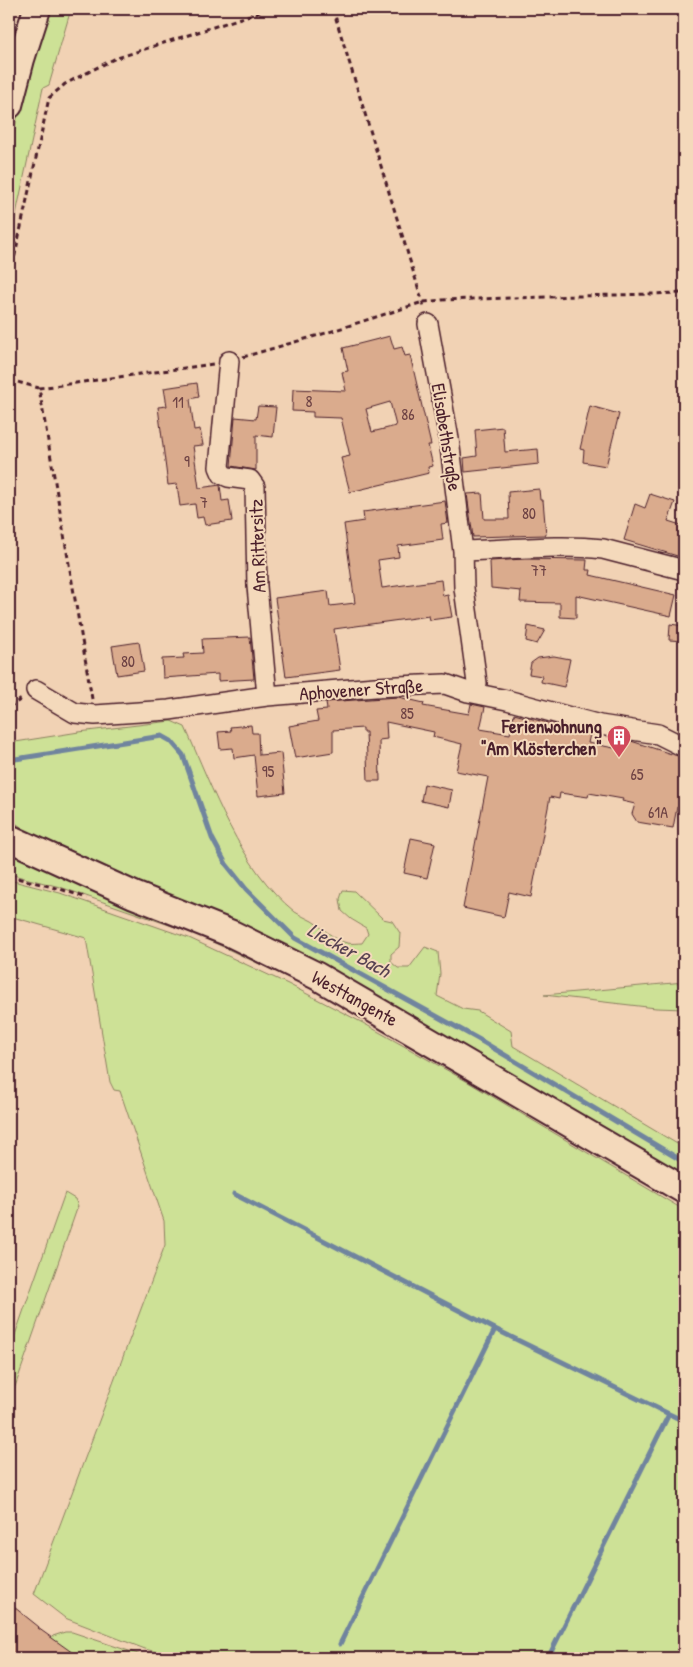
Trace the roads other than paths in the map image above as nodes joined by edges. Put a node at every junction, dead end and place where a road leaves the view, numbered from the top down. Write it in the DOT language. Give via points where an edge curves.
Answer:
graph roads {
  1 [pos="37,9"];
  2 [pos="9,105"];
  3 [pos="428,324"];
  4 [pos="229,361"];
  5 [pos="463,551"];
  6 [pos="684,570"];
  7 [pos="36,690"];
  8 [pos="475,693"];
  9 [pos="268,696"];
  10 [pos="684,747"];
  11 [pos="9,838"];
  12 [pos="684,1190"];
  1 -- 2 [label="main road"];
  3 -- 5 [label="street, Elisabethstraße" via="449,438"];
  4 -- 9 [label="street, Am Rittersitz" via="219,467 222,474 250,480 255,487 257,586"];
  5 -- 6 [label="street" via="565,546 594,548"];
  5 -- 8 [label="street, Elisabethstraße" via="464,588 477,683"];
  7 -- 9 [label="street, Aphovener Straße" via="75,713 95,715 169,710"];
  8 -- 9 [label="street, Aphovener Straße" via="446,684"];
  8 -- 10 [label="street, Aphovener Straße" via="600,725 658,734"];
  11 -- 12 [label="main road, Westtangente" via="134,895 232,934 317,976"];
}
